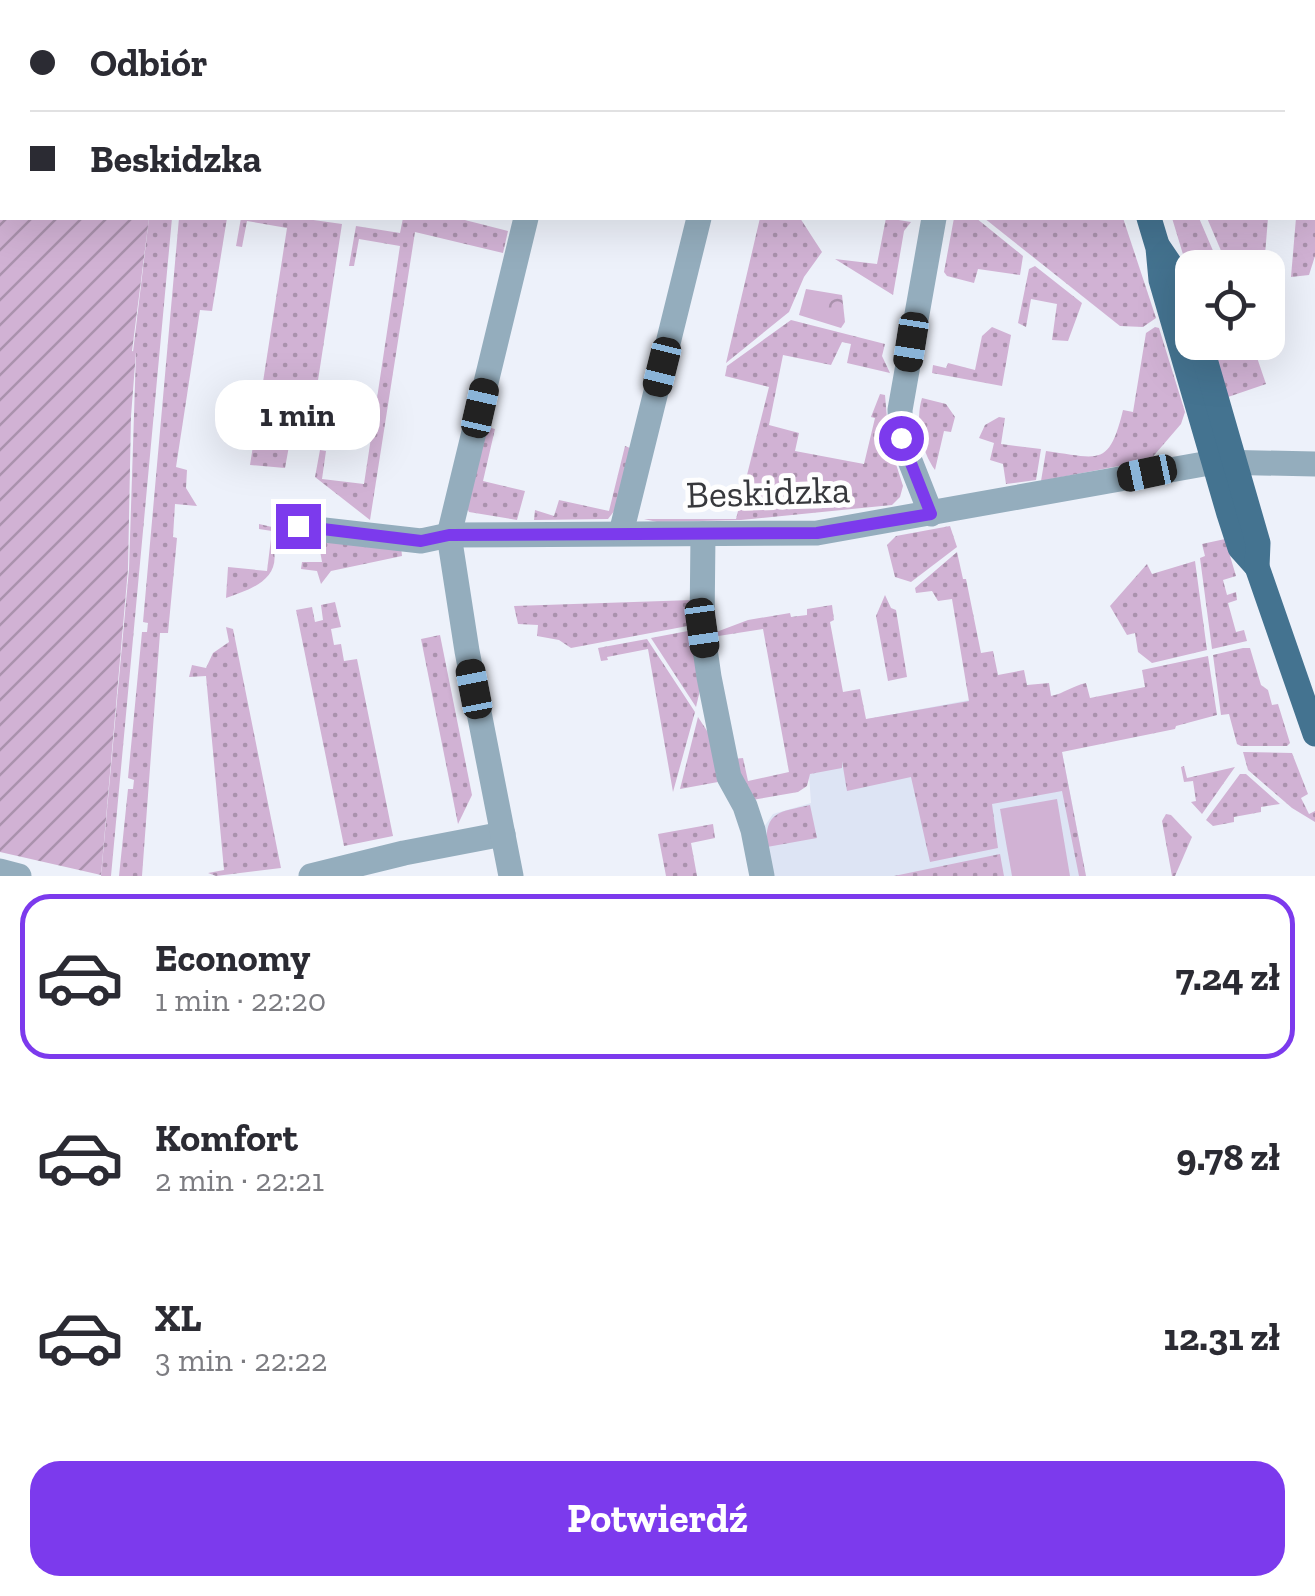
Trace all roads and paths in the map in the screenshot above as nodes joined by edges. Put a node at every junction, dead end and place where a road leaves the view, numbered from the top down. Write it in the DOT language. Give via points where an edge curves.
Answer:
graph roads {
  1 [pos="526,220"];
  2 [pos="698,220"];
  3 [pos="934,220"];
  4 [pos="1150,220"];
  5 [pos="1158,248"];
  6 [pos="1175,272"];
  7 [pos="1204,360"];
  8 [pos="1225,462"];
  9 [pos="1315,464"];
  10 [pos="931,514"];
  11 [pos="298,526"];
  12 [pos="622,534"];
  13 [pos="703,534"];
  14 [pos="449,535"];
  15 [pos="1315,734"];
  16 [pos="503,834"];
  17 [pos="0,871"];
  18 [pos="19,876"];
  19 [pos="310,876"];
  20 [pos="511,876"];
  21 [pos="762,876"];
  1 -- 14 [label="street"];
  2 -- 12 [label="street"];
  3 -- 10 [label="street" via="900,410 901,438"];
  4 -- 5 [label="main road"];
  5 -- 6 [label="main road"];
  5 -- 8 [label="main road" via="1161,280"];
  7 -- 8 [label="main road"];
  8 -- 9 [label="street, Beskidzka"];
  8 -- 10 [label="street, Beskidzka"];
  8 -- 15 [label="main road" via="1258,542 1257,567"];
  10 -- 13 [label="street, Beskidzka" via="817,533"];
  11 -- 14 [label="street, Beskidzka" via="421,541"];
  12 -- 13 [label="street, Beskidzka"];
  12 -- 14 [label="street, Beskidzka"];
  13 -- 21 [label="street" via="702,628 729,777 749,818"];
  14 -- 16 [label="street"];
  16 -- 19 [label="street"];
  16 -- 20 [label="street"];
  17 -- 18 [label="street"];
}
